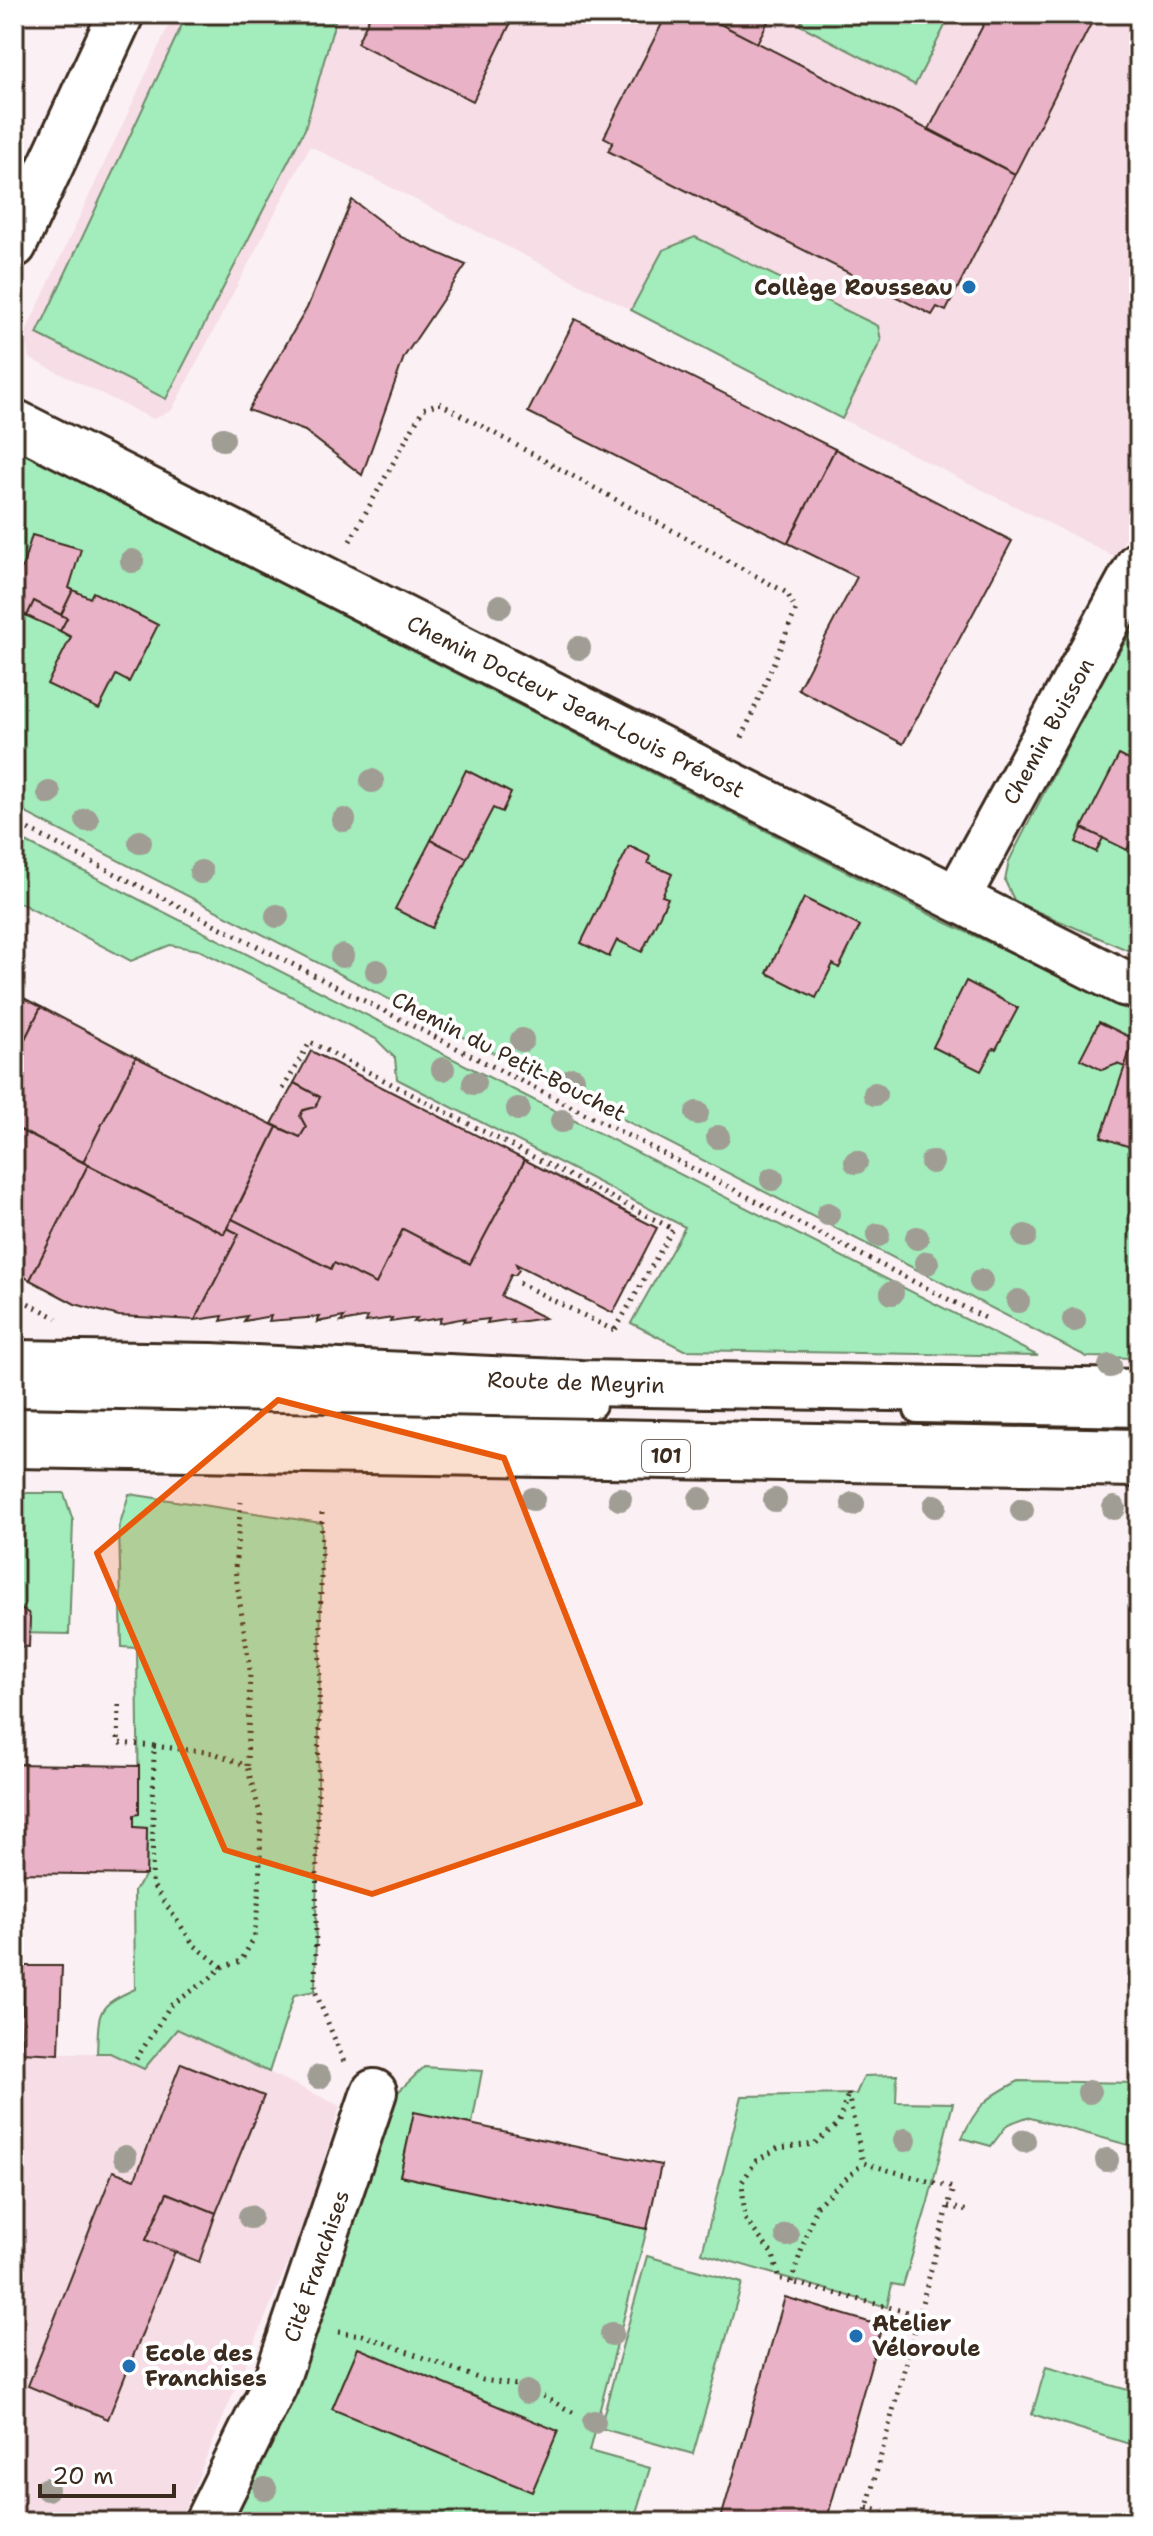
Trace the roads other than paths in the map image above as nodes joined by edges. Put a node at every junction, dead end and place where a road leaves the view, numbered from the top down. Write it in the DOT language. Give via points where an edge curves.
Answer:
graph roads {
  1 [pos="121,14"];
  2 [pos="14,245"];
  3 [pos="14,422"];
  4 [pos="1139,564"];
  5 [pos="957,898"];
  6 [pos="1139,987"];
  7 [pos="14,1363"];
  8 [pos="1139,1392"];
  9 [pos="14,1394"];
  10 [pos="1139,1414"];
  11 [pos="14,1421"];
  12 [pos="1139,1442"];
  13 [pos="14,1445"];
  14 [pos="1139,1464"];
  15 [pos="361,2082"];
  16 [pos="207,2522"];
  1 -- 2 [label="street"];
  3 -- 5 [label="street, Chemin Docteur Jean-Louis Prévost"];
  4 -- 5 [label="street, Chemin Buisson"];
  5 -- 6 [label="street, Chemin Docteur Jean-Louis Prévost"];
  7 -- 8 [label="street, Route de Meyrin" via="581,1383"];
  9 -- 10 [label="lane"];
  11 -- 12 [label="lane"];
  13 -- 14 [label="street, 101"];
  15 -- 16 [label="street, Cité Franchises" via="301,2312 275,2384"];
}
